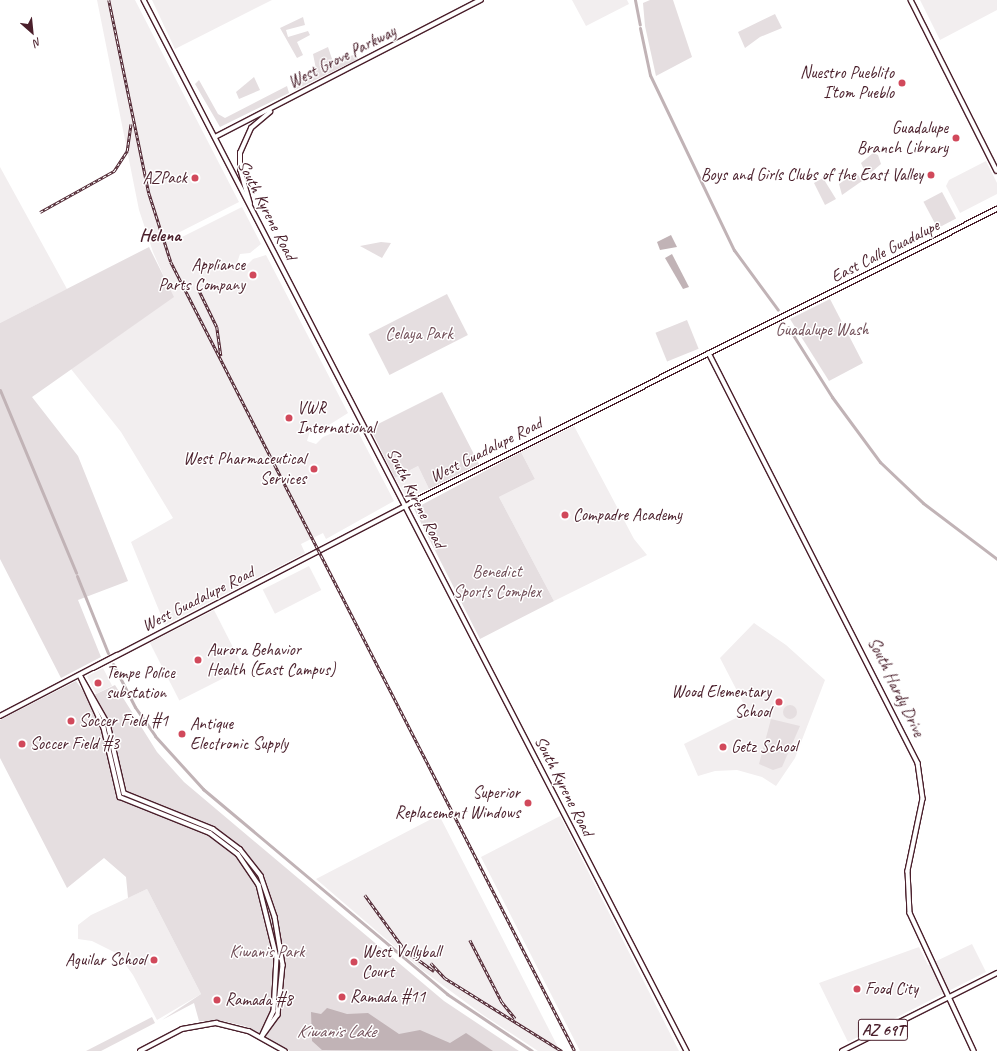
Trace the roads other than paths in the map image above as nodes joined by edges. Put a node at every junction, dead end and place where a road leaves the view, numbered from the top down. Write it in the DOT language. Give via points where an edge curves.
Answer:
graph roads {
  1 [pos="144,0"];
  2 [pos="481,0"];
  3 [pos="911,0"];
  4 [pos="288,100"];
  5 [pos="214,137"];
  6 [pos="997,171"];
  7 [pos="250,207"];
  8 [pos="997,209"];
  9 [pos="782,317"];
  10 [pos="708,353"];
  11 [pos="405,506"];
  12 [pos="80,675"];
  13 [pos="92,692"];
  14 [pos="87,695"];
  15 [pos="0,716"];
  16 [pos="106,719"];
  17 [pos="101,721"];
  18 [pos="118,772"];
  19 [pos="113,773"];
  20 [pos="181,815"];
  21 [pos="178,821"];
  22 [pos="277,958"];
  23 [pos="282,958"];
  24 [pos="997,973"];
  25 [pos="948,998"];
  26 [pos="266,1026"];
  27 [pos="271,1029"];
  28 [pos="262,1037"];
  29 [pos="140,1051"];
  30 [pos="285,1051"];
  31 [pos="686,1051"];
  32 [pos="842,1051"];
  33 [pos="974,1051"];
  1 -- 5 [label="main road, South Kyrene Road"];
  2 -- 4 [label="main road, West Grove Parkway"];
  3 -- 6 [label="main road"];
  4 -- 5 [label="main road, West Grove Parkway"];
  4 -- 7 [label="main road" via="259,119 242,146 240,170"];
  5 -- 7 [label="main road, South Kyrene Road"];
  7 -- 11 [label="main road, South Kyrene Road"];
  8 -- 9 [label="main road, East Calle Guadalupe"];
  9 -- 10 [label="main road, West Guadalupe Road"];
  10 -- 11 [label="main road, West Guadalupe Road"];
  10 -- 25 [label="main road, South Hardy Drive" via="918,763 922,813 909,862 908,900 915,931"];
  11 -- 12 [label="main road, West Guadalupe Road"];
  11 -- 31 [label="main road, South Kyrene Road"];
  12 -- 13 [label="main road"];
  12 -- 14 [label="main road"];
  12 -- 15 [label="main road, West Guadalupe Road"];
  13 -- 14 [label="main road"];
  13 -- 16 [label="main road"];
  14 -- 17 [label="main road"];
  16 -- 17 [label="main road"];
  16 -- 18 [label="main road"];
  17 -- 19 [label="main road"];
  18 -- 19 [label="main road"];
  18 -- 20 [label="main road" via="126,795"];
  19 -- 21 [label="main road" via="123,799"];
  20 -- 21 [label="main road"];
  20 -- 23 [label="main road" via="226,836 252,862 270,897"];
  21 -- 22 [label="main road" via="218,838 250,869 263,895"];
  22 -- 23 [label="main road"];
  22 -- 26 [label="main road" via="274,1011"];
  23 -- 27 [label="main road" via="278,1015"];
  24 -- 25 [label="main road, AZ 69T"];
  25 -- 32 [label="main road, AZ 69T"];
  25 -- 33 [label="main road, South Hardy Drive"];
  26 -- 27 [label="main road"];
  26 -- 28 [label="main road"];
  27 -- 28 [label="main road"];
  28 -- 29 [label="main road" via="216,1023 193,1026"];
  28 -- 30 [label="main road"];
}
